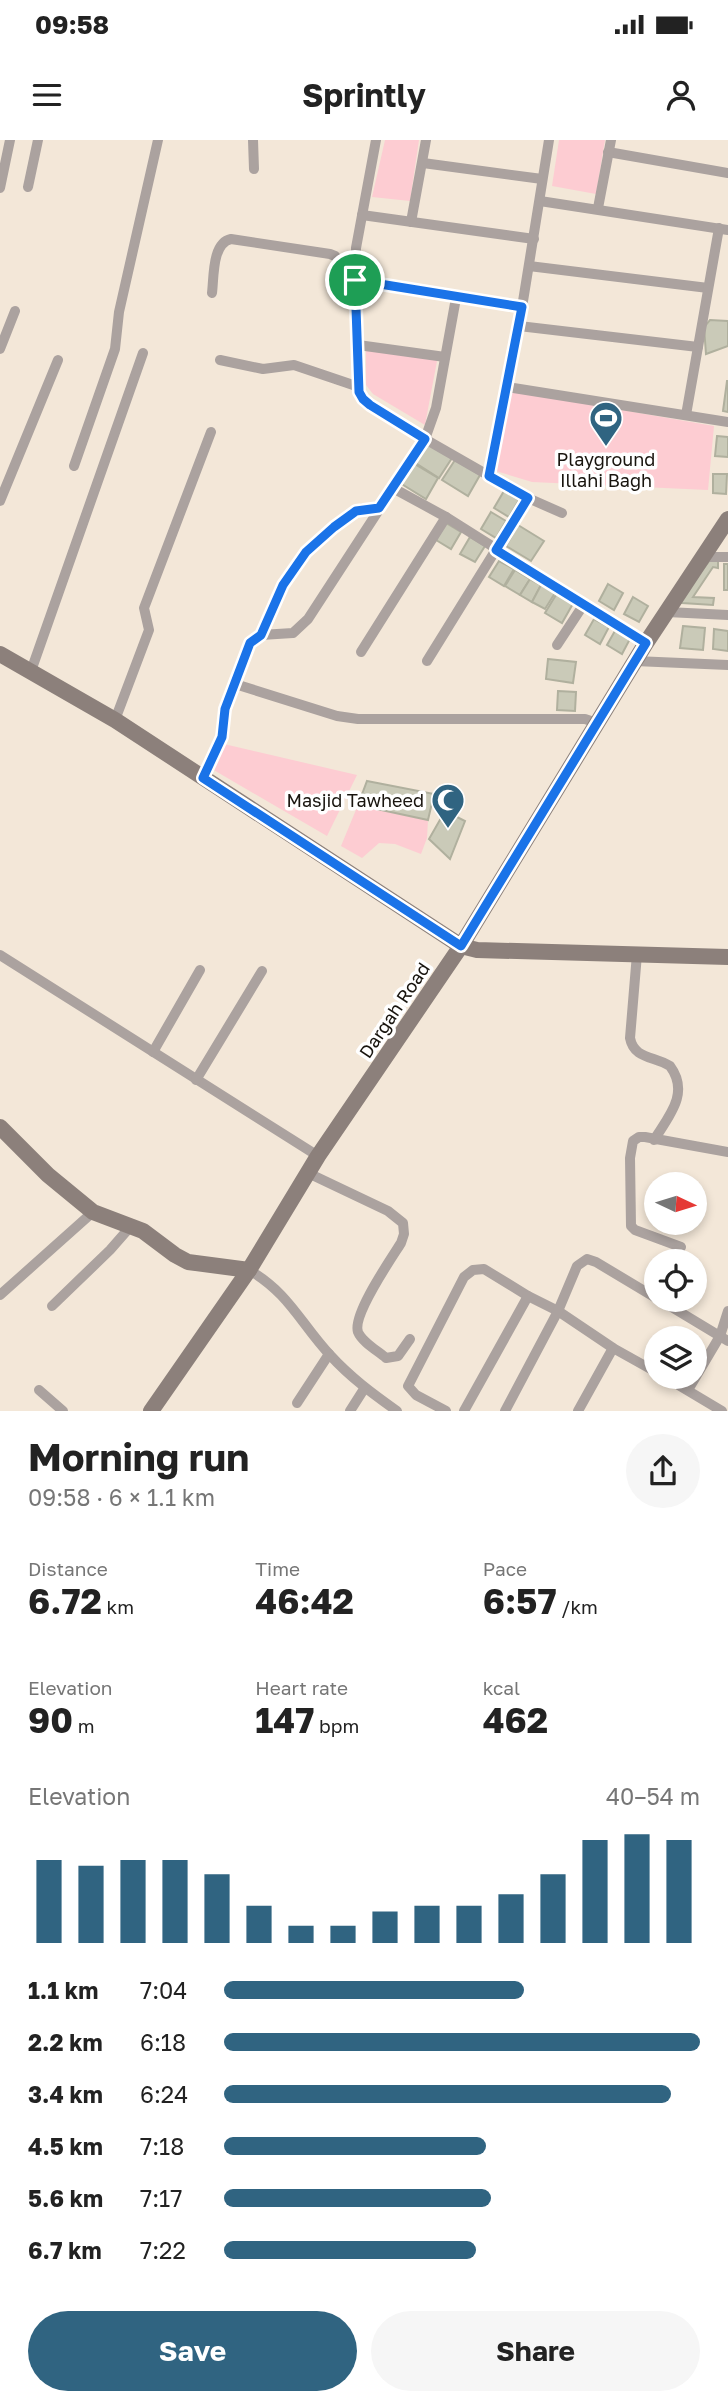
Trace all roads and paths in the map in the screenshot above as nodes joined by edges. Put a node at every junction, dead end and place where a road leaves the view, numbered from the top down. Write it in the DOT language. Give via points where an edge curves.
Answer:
graph roads {
  1 [pos="10,140"];
  2 [pos="38,140"];
  3 [pos="158,140"];
  4 [pos="253,140"];
  5 [pos="376,140"];
  6 [pos="426,140"];
  7 [pos="549,140"];
  8 [pos="611,140"];
  9 [pos="608,152"];
  10 [pos="423,163"];
  11 [pos="254,169"];
  12 [pos="728,173"];
  13 [pos="542,178"];
  14 [pos="28,187"];
  15 [pos="0,188"];
  16 [pos="540,201"];
  17 [pos="598,208"];
  18 [pos="362,215"];
  19 [pos="411,222"];
  20 [pos="723,229"];
  21 [pos="534,239"];
  22 [pos="529,266"];
  23 [pos="355,280"];
  24 [pos="708,288"];
  25 [pos="212,293"];
  26 [pos="456,298"];
  27 [pos="522,307"];
  28 [pos="15,311"];
  29 [pos="519,326"];
  30 [pos="358,345"];
  31 [pos="698,347"];
  32 [pos="0,349"];
  33 [pos="144,353"];
  34 [pos="445,357"];
  35 [pos="58,360"];
  36 [pos="220,360"];
  37 [pos="359,387"];
  38 [pos="507,387"];
  39 [pos="686,415"];
  40 [pos="728,422"];
  41 [pos="211,432"];
  42 [pos="425,439"];
  43 [pos="74,466"];
  44 [pos="489,476"];
  45 [pos="391,487"];
  46 [pos="528,498"];
  47 [pos="0,501"];
  48 [pos="379,508"];
  49 [pos="562,513"];
  50 [pos="446,517"];
  51 [pos="728,519"];
  52 [pos="496,550"];
  53 [pos="703,557"];
  54 [pos="728,557"];
  55 [pos="584,604"];
  56 [pos="667,612"];
  57 [pos="728,615"];
  58 [pos="261,635"];
  59 [pos="646,643"];
  60 [pos="557,645"];
  61 [pos="361,652"];
  62 [pos="0,654"];
  63 [pos="427,661"];
  64 [pos="635,661"];
  65 [pos="728,665"];
  66 [pos="31,671"];
  67 [pos="235,684"];
  68 [pos="115,720"];
  69 [pos="597,723"];
  70 [pos="203,778"];
  71 [pos="461,946"];
  72 [pos="637,954"];
  73 [pos="0,955"];
  74 [pos="728,957"];
  75 [pos="200,970"];
  76 [pos="262,971"];
  77 [pos="153,1052"];
  78 [pos="196,1080"];
  79 [pos="0,1127"];
  80 [pos="654,1140"];
  81 [pos="728,1152"];
  82 [pos="318,1156"];
  83 [pos="308,1172"];
  84 [pos="93,1212"];
  85 [pos="131,1226"];
  86 [pos="681,1247"];
  87 [pos="249,1270"];
  88 [pos="644,1291"];
  89 [pos="0,1295"];
  90 [pos="528,1296"];
  91 [pos="51,1306"];
  92 [pos="558,1311"];
  93 [pos="728,1311"];
  94 [pos="679,1312"];
  95 [pos="410,1339"];
  96 [pos="724,1339"];
  97 [pos="613,1348"];
  98 [pos="330,1354"];
  99 [pos="644,1365"];
  100 [pos="364,1388"];
  101 [pos="688,1390"];
  102 [pos="39,1391"];
  103 [pos="297,1403"];
  104 [pos="63,1411"];
  105 [pos="151,1411"];
  106 [pos="350,1411"];
  107 [pos="397,1411"];
  108 [pos="446,1411"];
  109 [pos="464,1411"];
  110 [pos="505,1411"];
  111 [pos="578,1411"];
  112 [pos="722,1411"];
  1 -- 15 [label="street"];
  2 -- 14 [label="street"];
  3 -- 43 [label="street" via="119,312 115,349"];
  4 -- 11 [label="street"];
  5 -- 18 [label="street"];
  6 -- 10 [label="street"];
  7 -- 13 [label="street"];
  8 -- 9 [label="street"];
  9 -- 12 [label="street"];
  9 -- 17 [label="street"];
  10 -- 13 [label="street"];
  10 -- 19 [label="street"];
  13 -- 16 [label="street"];
  16 -- 17 [label="street"];
  16 -- 21 [label="street"];
  17 -- 20 [label="street"];
  18 -- 19 [label="street"];
  18 -- 23 [label="street"];
  19 -- 21 [label="street"];
  20 -- 24 [label="street"];
  21 -- 22 [label="street"];
  22 -- 24 [label="street"];
  22 -- 27 [label="street"];
  23 -- 25 [label="street" via="330,254 226,240 216,259"];
  23 -- 26 [label="street"];
  23 -- 30 [label="street"];
  24 -- 31 [label="street"];
  26 -- 27 [label="street"];
  26 -- 34 [label="street"];
  27 -- 29 [label="street"];
  28 -- 32 [label="street"];
  29 -- 31 [label="street"];
  29 -- 38 [label="street"];
  30 -- 34 [label="street"];
  30 -- 37 [label="street"];
  31 -- 39 [label="street"];
  33 -- 66 [label="street"];
  34 -- 42 [label="street"];
  35 -- 47 [label="street"];
  36 -- 37 [label="street" via="263,369 294,365"];
  37 -- 42 [label="street" via="370,405"];
  38 -- 39 [label="street"];
  38 -- 44 [label="street"];
  39 -- 40 [label="street"];
  41 -- 68 [label="street" via="144,607 149,629"];
  42 -- 44 [label="street"];
  42 -- 45 [label="street"];
  44 -- 46 [label="street"];
  45 -- 48 [label="street"];
  45 -- 50 [label="street"];
  46 -- 49 [label="street"];
  46 -- 52 [label="street"];
  48 -- 58 [label="street" via="363,508 349,515 306,552 283,585"];
  48 -- 58 [label="street" via="308,619 293,633"];
  50 -- 52 [label="street"];
  50 -- 61 [label="street"];
  51 -- 53 [label="street, Dargah Road"];
  52 -- 55 [label="street"];
  52 -- 63 [label="street"];
  53 -- 54 [label="street"];
  53 -- 56 [label="street, Dargah Road"];
  55 -- 59 [label="street"];
  55 -- 60 [label="street"];
  56 -- 57 [label="street"];
  56 -- 59 [label="street, Dargah Road"];
  58 -- 67 [label="street" via="250,643"];
  59 -- 64 [label="street, Dargah Road"];
  62 -- 66 [label="street"];
  64 -- 65 [label="street"];
  64 -- 69 [label="street, Dargah Road"];
  66 -- 68 [label="street"];
  67 -- 69 [label="street" via="358,719 585,719"];
  67 -- 70 [label="street" via="225,709 222,737"];
  68 -- 70 [label="street"];
  69 -- 71 [label="street, Dargah Road"];
  70 -- 71 [label="street"];
  71 -- 72 [label="street"];
  71 -- 82 [label="street, Dargah Road"];
  72 -- 74 [label="street"];
  72 -- 80 [label="street" via="632,1048 670,1066 679,1087 677,1103"];
  73 -- 77 [label="street"];
  75 -- 77 [label="street"];
  76 -- 78 [label="street"];
  77 -- 78 [label="street"];
  78 -- 82 [label="street"];
  79 -- 84 [label="street"];
  80 -- 81 [label="street"];
  80 -- 86 [label="street" via="639,1137 633,1141 631,1226"];
  82 -- 83 [label="street, Dargah Road"];
  83 -- 87 [label="street, Dargah Road"];
  83 -- 95 [label="street" via="403,1223 401,1242 357,1325 362,1337 386,1358 398,1356"];
  84 -- 85 [label="street"];
  84 -- 89 [label="street"];
  85 -- 87 [label="street" via="188,1262"];
  85 -- 91 [label="street"];
  87 -- 98 [label="street" via="284,1296"];
  87 -- 105 [label="street, Dargah Road"];
  88 -- 92 [label="street" via="587,1259 577,1266"];
  90 -- 92 [label="street"];
  90 -- 108 [label="street" via="484,1269 464,1276 408,1386"];
  90 -- 109 [label="street"];
  92 -- 97 [label="street"];
  92 -- 110 [label="street"];
  93 -- 96 [label="street"];
  94 -- 96 [label="street"];
  96 -- 101 [label="street"];
  97 -- 99 [label="street"];
  97 -- 111 [label="street"];
  98 -- 100 [label="street"];
  98 -- 103 [label="street"];
  100 -- 106 [label="street"];
  100 -- 107 [label="street"];
  101 -- 112 [label="street"];
  102 -- 104 [label="street"];
}
